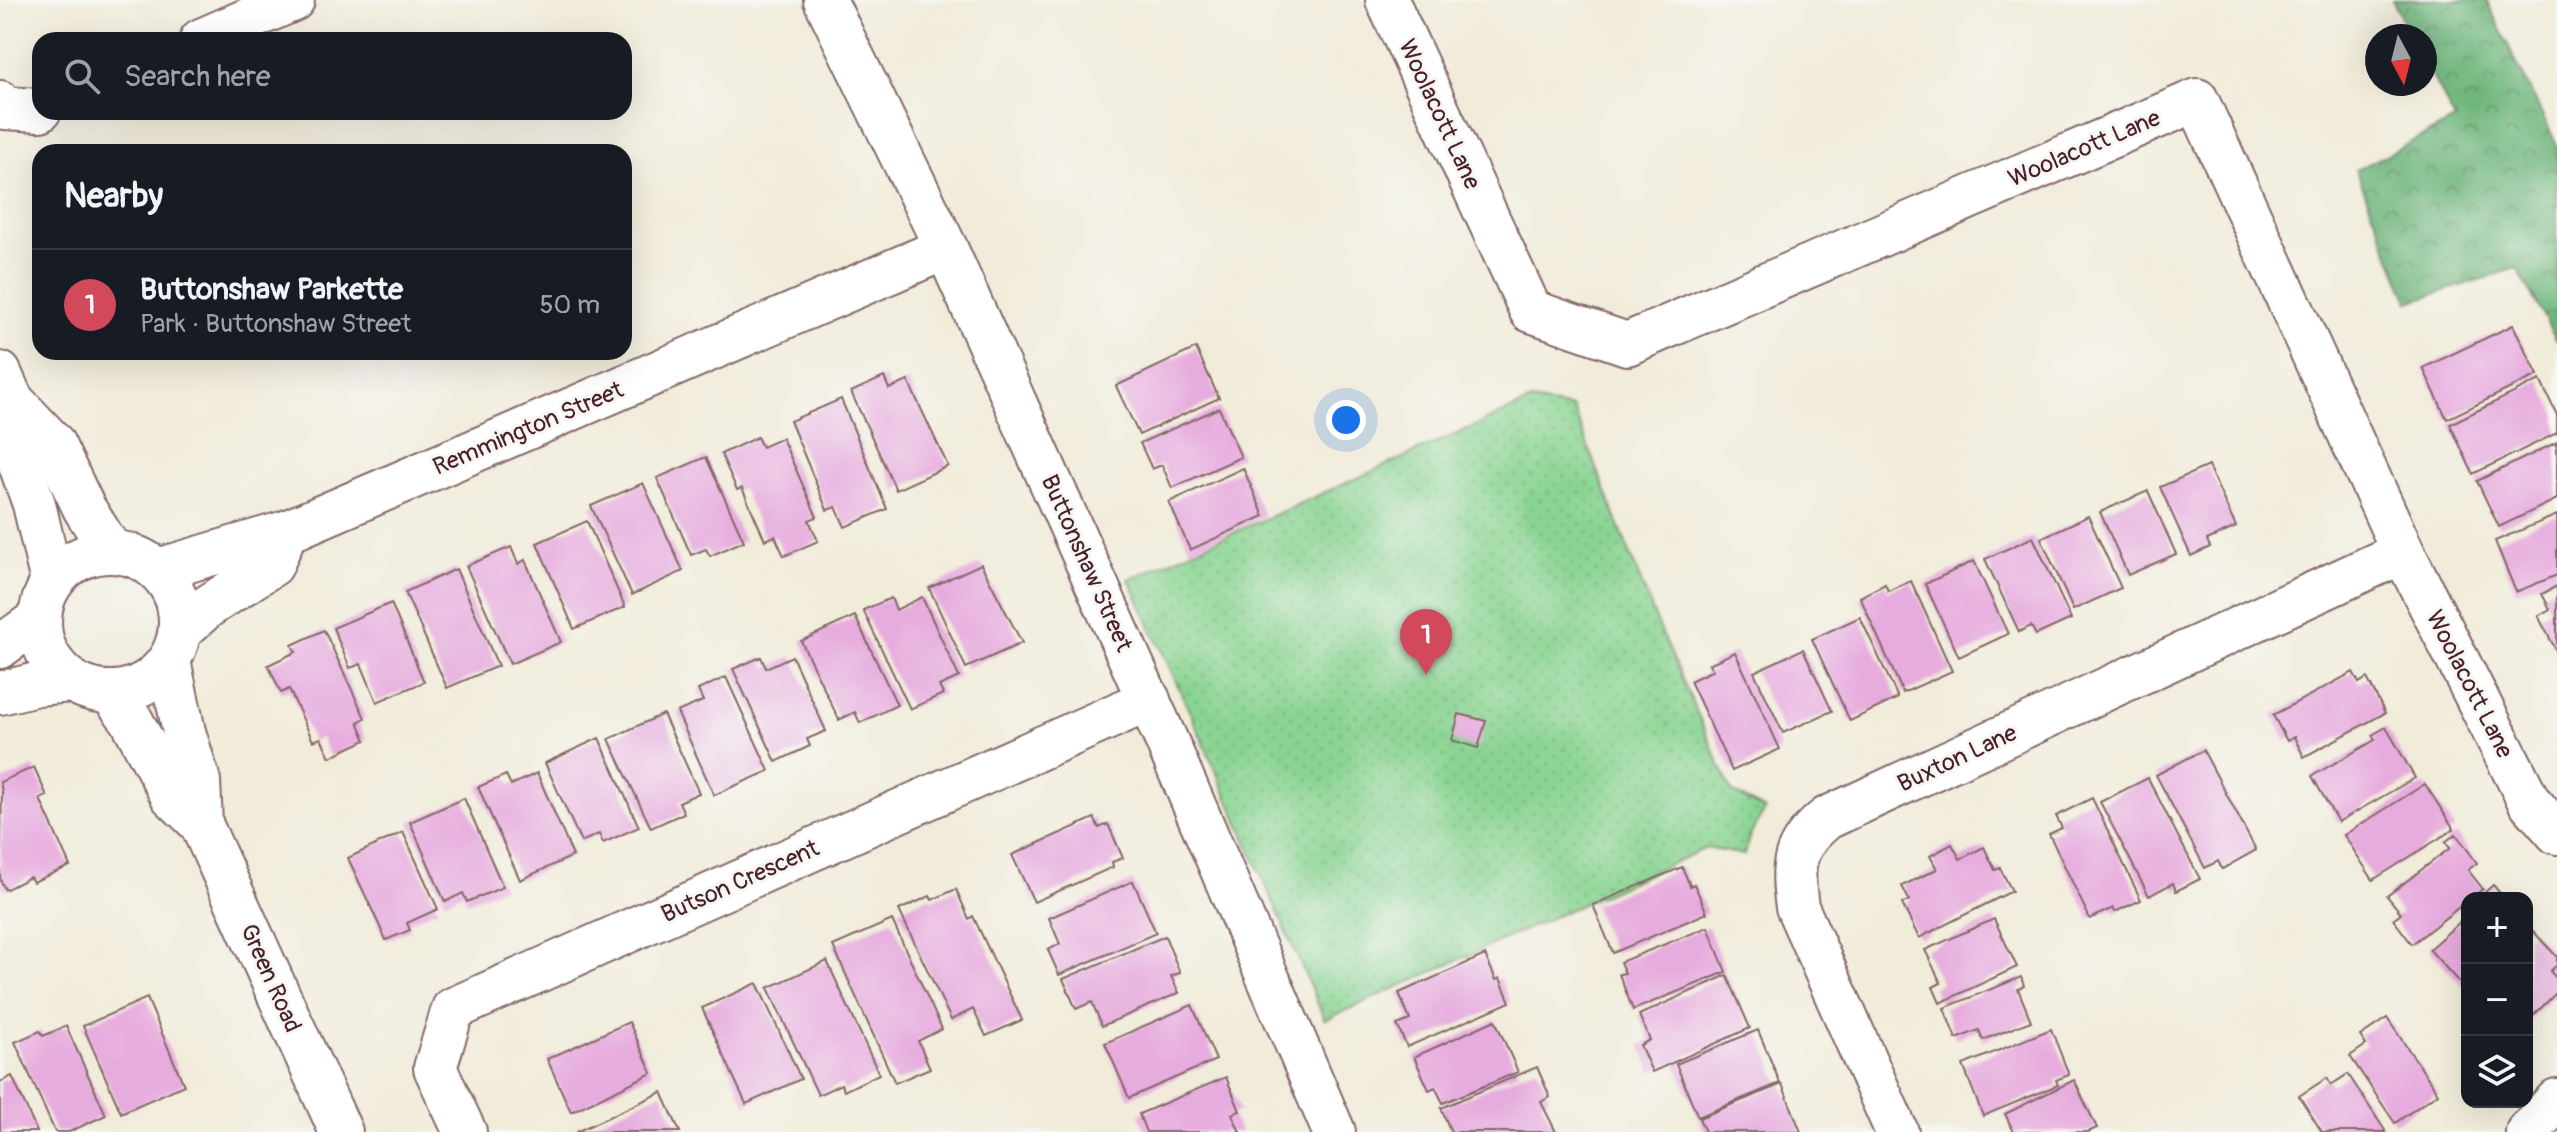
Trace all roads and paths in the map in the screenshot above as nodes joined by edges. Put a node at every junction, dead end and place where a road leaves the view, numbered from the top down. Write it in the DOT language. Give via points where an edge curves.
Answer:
graph roads {
  1 [pos="293,0"];
  2 [pos="825,0"];
  3 [pos="1387,0"];
  4 [pos="219,32"];
  5 [pos="946,248"];
  6 [pos="6,386"];
  7 [pos="286,532"];
  8 [pos="111,551"];
  9 [pos="2403,552"];
  10 [pos="158,570"];
  11 [pos="46,600"];
  12 [pos="175,646"];
  13 [pos="0,647"];
  14 [pos="71,681"];
  15 [pos="110,692"];
  16 [pos="0,693"];
  17 [pos="1149,700"];
  18 [pos="201,824"];
  19 [pos="2557,833"];
  20 [pos="2557,1100"];
  21 [pos="341,1132"];
  22 [pos="465,1132"];
  23 [pos="1334,1132"];
  24 [pos="1897,1132"];
  25 [pos="2527,1132"];
  1 -- 4 [label="street"];
  2 -- 5 [label="street, Buttonshaw Street"];
  3 -- 9 [label="street, Woolacott Lane" via="1531,311 1627,344 2197,100"];
  5 -- 7 [label="street, Remmington Street"];
  5 -- 17 [label="street, Buttonshaw Street"];
  6 -- 8 [label="street" via="53,443"];
  6 -- 11 [label="street" via="18,459 34,504"];
  7 -- 10 [label="street, Remmington Street"];
  7 -- 12 [label="street" via="272,565 207,607"];
  8 -- 10 [label="street" via="128,553"];
  8 -- 11 [label="street" via="64,568"];
  9 -- 19 [label="street, Woolacott Lane" via="2529,801"];
  9 -- 24 [label="street, Buxton Lane" via="1827,818 1808,833 1796,853 1797,907"];
  10 -- 12 [label="street" via="176,598"];
  11 -- 13 [label="street"];
  11 -- 14 [label="street" via="47,654"];
  12 -- 15 [label="street" via="150,680"];
  12 -- 18 [label="street, Green Road" via="176,701 199,781"];
  14 -- 15 [label="street"];
  14 -- 16 [label="street"];
  15 -- 18 [label="street, Green Road" via="131,719 172,796"];
  17 -- 22 [label="street, Butson Crescent" via="453,1009 435,1068"];
  17 -- 23 [label="street, Buttonshaw Street"];
  18 -- 21 [label="street, Green Road"];
  20 -- 25 [label="street"];
}
